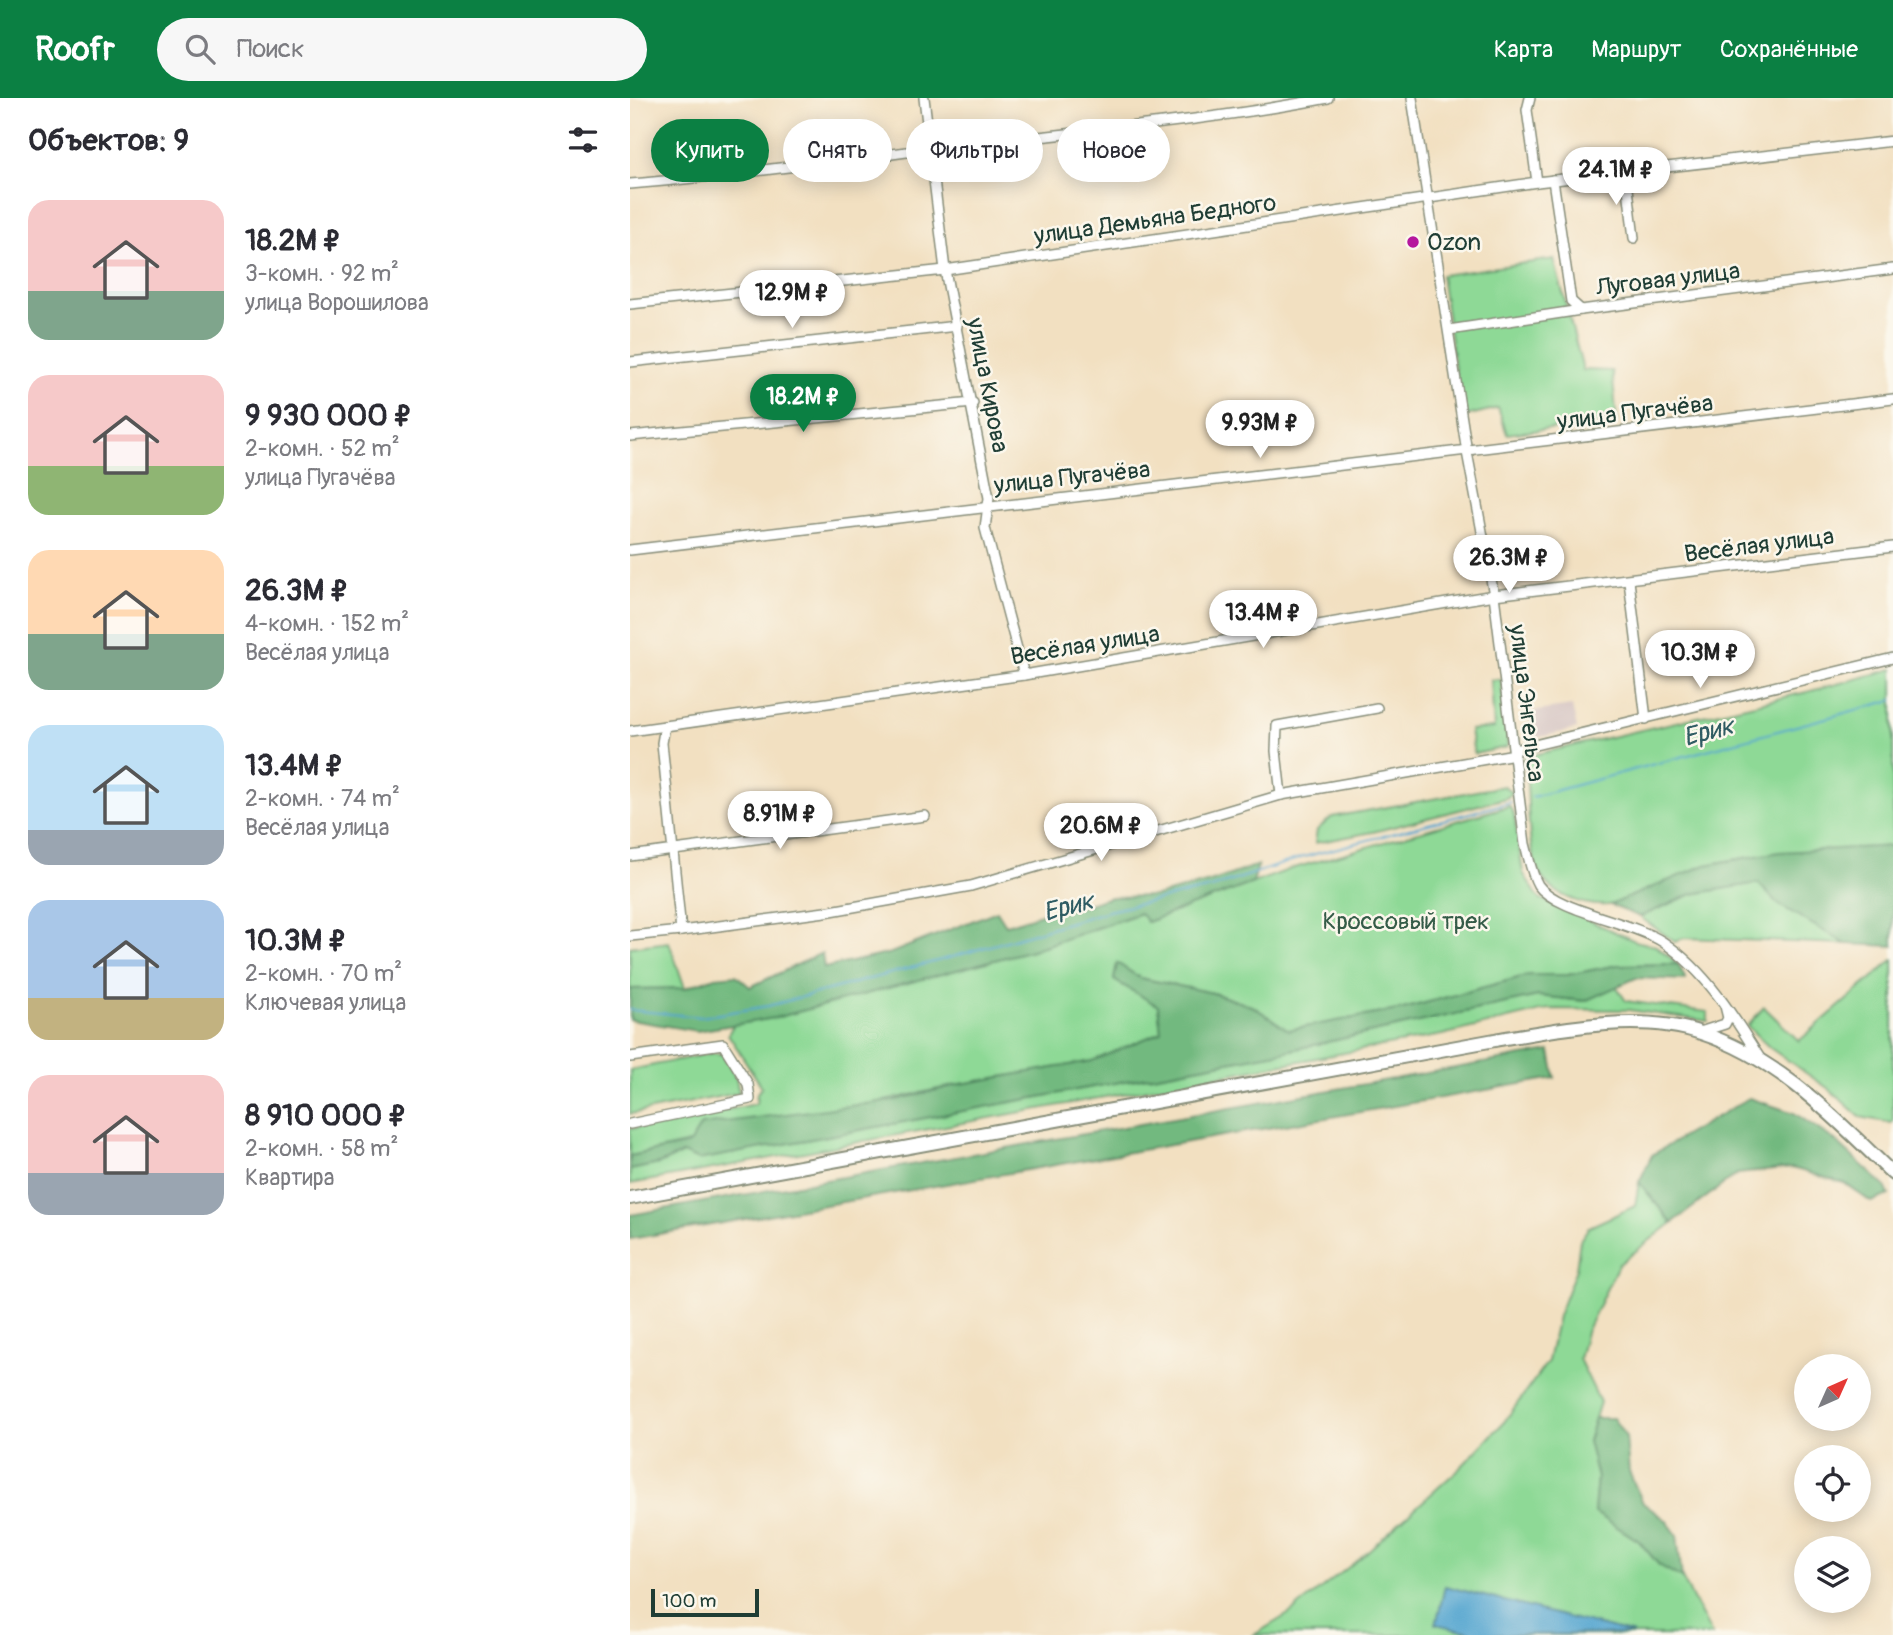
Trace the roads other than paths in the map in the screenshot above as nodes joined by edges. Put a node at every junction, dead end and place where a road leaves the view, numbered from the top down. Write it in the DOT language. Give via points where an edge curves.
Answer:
graph roads {
  1 [pos="924,98"];
  2 [pos="1328,98"];
  3 [pos="1412,98"];
  4 [pos="1530,98"];
  5 [pos="927,119"];
  6 [pos="1043,137"];
  7 [pos="1893,141"];
  8 [pos="906,152"];
  9 [pos="1626,172"];
  10 [pos="1553,180"];
  11 [pos="936,182"];
  12 [pos="1537,182"];
  13 [pos="630,184"];
  14 [pos="1429,198"];
  15 [pos="1634,238"];
  16 [pos="1893,269"];
  17 [pos="945,270"];
  18 [pos="630,304"];
  19 [pos="1581,310"];
  20 [pos="957,326"];
  21 [pos="1449,330"];
  22 [pos="630,362"];
  23 [pos="1893,398"];
  24 [pos="973,403"];
  25 [pos="630,436"];
  26 [pos="1467,452"];
  27 [pos="986,506"];
  28 [pos="1893,547"];
  29 [pos="630,550"];
  30 [pos="1629,581"];
  31 [pos="1494,595"];
  32 [pos="1893,659"];
  33 [pos="1024,675"];
  34 [pos="1377,708"];
  35 [pos="1646,719"];
  36 [pos="665,726"];
  37 [pos="630,731"];
  38 [pos="1515,752"];
  39 [pos="1282,795"];
  40 [pos="925,816"];
  41 [pos="673,851"];
  42 [pos="630,856"];
  43 [pos="681,930"];
  44 [pos="630,936"];
  45 [pos="1723,1001"];
  46 [pos="1700,1032"];
  47 [pos="630,1057"];
  48 [pos="1762,1062"];
  49 [pos="630,1124"];
  50 [pos="1893,1174"];
  51 [pos="630,1198"];
  1 -- 5 [label="street, улица Кирова"];
  2 -- 6 [label="street"];
  3 -- 14 [label="street, улица Энгельса"];
  4 -- 12 [label="street" via="1527,110"];
  7 -- 9 [label="street, улица Демьяна Бедного"];
  8 -- 13 [label="street"];
  9 -- 10 [label="street, улица Демьяна Бедного"];
  9 -- 15 [label="street"];
  10 -- 12 [label="street, улица Демьяна Бедного"];
  10 -- 19 [label="street, Луговая улица" via="1572,301"];
  11 -- 17 [label="street, улица Кирова"];
  12 -- 14 [label="street, улица Демьяна Бедного"];
  14 -- 17 [label="street, улица Демьяна Бедного"];
  14 -- 21 [label="street, улица Энгельса"];
  16 -- 19 [label="street, Луговая улица"];
  17 -- 18 [label="street, улица Демьяна Бедного"];
  17 -- 20 [label="street, улица Кирова"];
  19 -- 21 [label="street"];
  20 -- 22 [label="street"];
  20 -- 24 [label="street, улица Кирова"];
  21 -- 26 [label="street, улица Энгельса"];
  23 -- 26 [label="street, улица Пугачёва"];
  24 -- 25 [label="street"];
  24 -- 27 [label="street, улица Кирова" via="989,498"];
  26 -- 27 [label="street, улица Пугачёва"];
  26 -- 31 [label="street, улица Энгельса"];
  27 -- 29 [label="street, улица Пугачёва"];
  27 -- 33 [label="street, улица Кирова" via="985,528"];
  28 -- 30 [label="street, Весёлая улица"];
  30 -- 31 [label="street, Весёлая улица"];
  30 -- 35 [label="street"];
  31 -- 33 [label="street, Весёлая улица"];
  31 -- 38 [label="street, улица Энгельса"];
  32 -- 35 [label="street"];
  33 -- 36 [label="street, Весёлая улица"];
  34 -- 39 [label="street" via="1277,726"];
  35 -- 38 [label="street"];
  36 -- 37 [label="street, Весёлая улица"];
  36 -- 41 [label="street" via="662,743"];
  38 -- 39 [label="street"];
  38 -- 45 [label="street, улица Энгельса" via="1525,844 1539,886 1551,897 1662,942"];
  39 -- 43 [label="street" via="971,886"];
  40 -- 41 [label="street"];
  41 -- 42 [label="street"];
  41 -- 43 [label="street"];
  43 -- 44 [label="street"];
  45 -- 46 [label="street" via="1726,1024"];
  45 -- 48 [label="street, улица Энгельса"];
  46 -- 48 [label="highway"];
  46 -- 51 [label="highway" via="1639,1025 1569,1027"];
  47 -- 49 [label="street" via="723,1044 748,1084 750,1099"];
  48 -- 50 [label="highway" via="1834,1116"];
}
